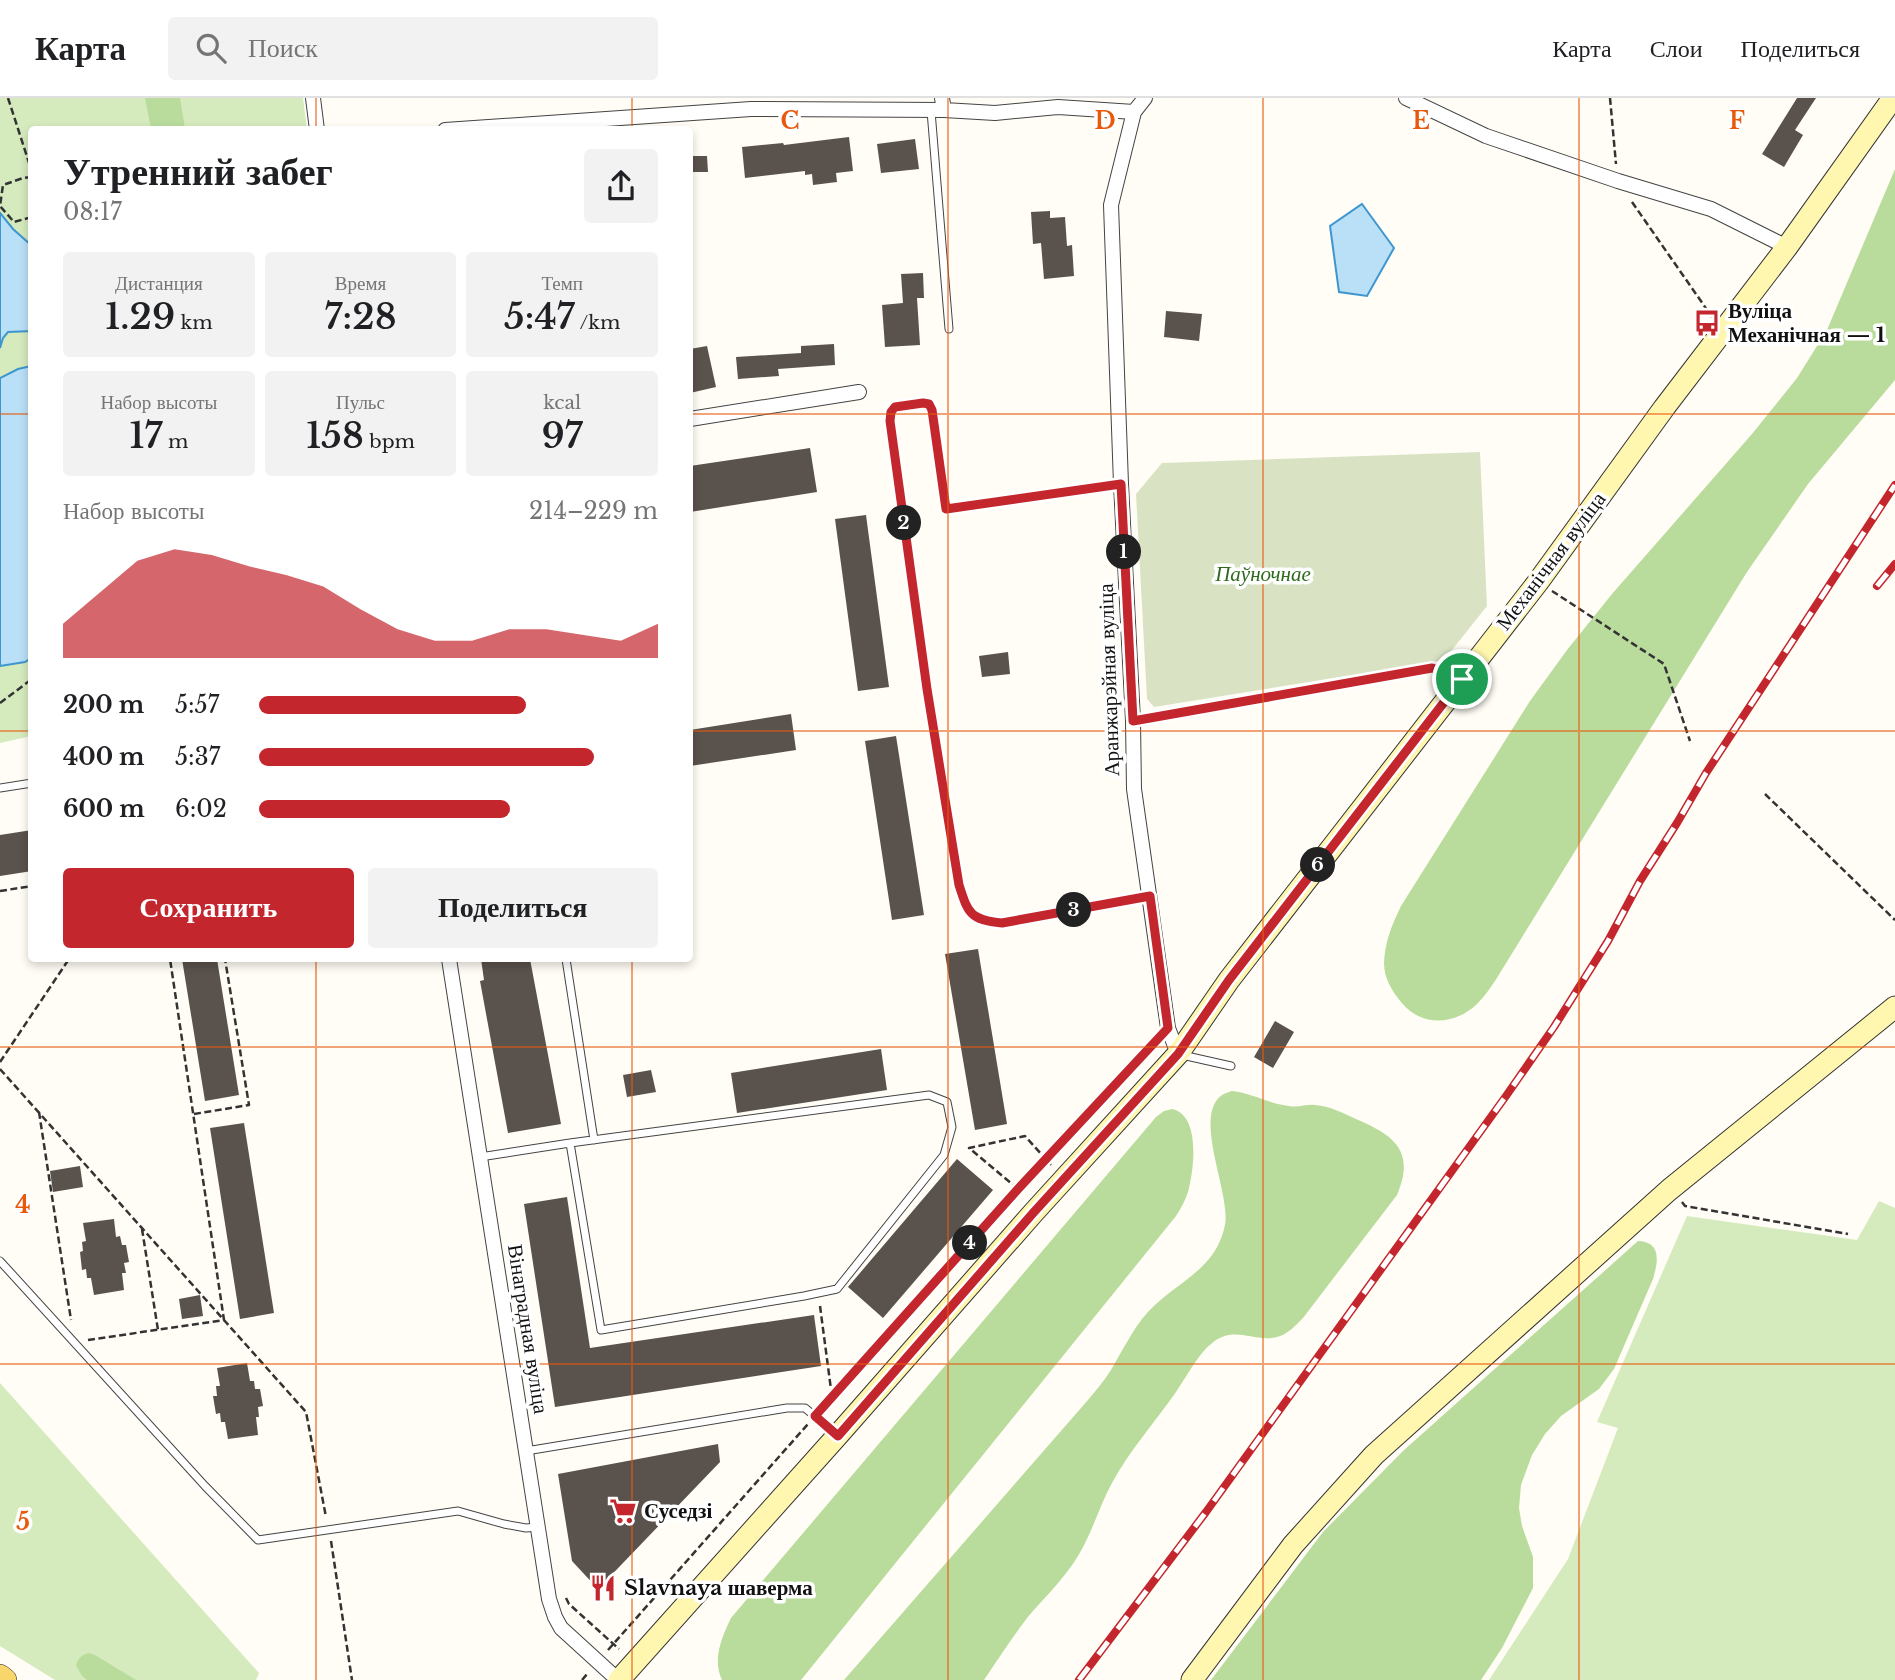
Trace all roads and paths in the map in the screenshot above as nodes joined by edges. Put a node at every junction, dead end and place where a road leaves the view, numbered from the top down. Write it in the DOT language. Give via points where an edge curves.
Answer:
graph roads {
  1 [pos="8,98"];
  2 [pos="313,98"];
  3 [pos="1145,98"];
  4 [pos="1406,98"];
  5 [pos="1610,98"];
  6 [pos="1893,98"];
  7 [pos="750,104"];
  8 [pos="939,106"];
  9 [pos="1134,112"];
  10 [pos="316,126"];
  11 [pos="492,126"];
  12 [pos="28,161"];
  13 [pos="28,176"];
  14 [pos="1618,181"];
  15 [pos="28,218"];
  16 [pos="1787,247"];
  17 [pos="1712,317"];
  18 [pos="949,330"];
  19 [pos="859,392"];
  20 [pos="693,419"];
  21 [pos="1121,484"];
  22 [pos="1538,582"];
  23 [pos="1462,679"];
  24 [pos="28,682"];
  25 [pos="0,703"];
  26 [pos="1133,721"];
  27 [pos="1690,741"];
  28 [pos="28,784"];
  29 [pos="0,788"];
  30 [pos="1765,794"];
  31 [pos="28,887"];
  32 [pos="0,891"];
  33 [pos="1150,896"];
  34 [pos="1895,920"];
  35 [pos="67,962"];
  36 [pos="170,962"];
  37 [pos="225,962"];
  38 [pos="449,962"];
  39 [pos="566,962"];
  40 [pos="1895,1007"];
  41 [pos="1168,1028"];
  42 [pos="1178,1054"];
  43 [pos="0,1062"];
  44 [pos="1231,1066"];
  45 [pos="0,1069"];
  46 [pos="39,1112"];
  47 [pos="193,1114"];
  48 [pos="1075,1128"];
  49 [pos="1081,1135"];
  50 [pos="594,1140"];
  51 [pos="570,1143"];
  52 [pos="480,1157"];
  53 [pos="1046,1159"];
  54 [pos="1052,1166"];
  55 [pos="1018,1189"];
  56 [pos="1669,1190"];
  57 [pos="141,1227"];
  58 [pos="1848,1234"];
  59 [pos="0,1261"];
  60 [pos="818,1293"];
  61 [pos="224,1320"];
  62 [pos="72,1322"];
  63 [pos="158,1330"];
  64 [pos="87,1340"];
  65 [pos="832,1396"];
  66 [pos="815,1416"];
  67 [pos="838,1436"];
  68 [pos="526,1451"];
  69 [pos="327,1522"];
  70 [pos="538,1527"];
  71 [pos="330,1538"];
  72 [pos="565,1596"];
  73 [pos="614,1644"];
  74 [pos="597,1662"];
  75 [pos="0,1676"];
  76 [pos="5,1680"];
  77 [pos="352,1680"];
  78 [pos="582,1680"];
  79 [pos="619,1680"];
  80 [pos="1192,1680"];
  1 -- 12 [label="path"];
  2 -- 10 [label="street"];
  3 -- 9 [label="street, Аранжарэйная вуліца"];
  4 -- 14 [label="street" via="1486,136"];
  5 -- 14 [label="path"];
  6 -- 16 [label="street, Механічная вуліца"];
  7 -- 8 [label="street"];
  7 -- 11 [label="street"];
  8 -- 9 [label="street" via="995,113 1058,107"];
  8 -- 18 [label="lane"];
  9 -- 21 [label="street, Аранжарэйная вуліца" via="1111,205"];
  13 -- 15 [label="path" via="3,185 0,206 14,222"];
  14 -- 16 [label="street" via="1711,209"];
  14 -- 17 [label="path"];
  16 -- 22 [label="street, Механічная вуліца"];
  19 -- 20 [label="street"];
  21 -- 26 [label="street, Аранжарэйная вуліца"];
  21 -- 33 [label="lane" via="946,509 929,404 895,407 891,412 927,689 959,885 967,909 983,921 1002,923"];
  22 -- 23 [label="street, Механічная вуліца"];
  22 -- 27 [label="path" via="1664,664"];
  23 -- 26 [label="path" via="1432,668"];
  23 -- 42 [label="street, Механічная вуліца" via="1229,980"];
  24 -- 25 [label="path"];
  26 -- 33 [label="street, Аранжарэйная вуліца" via="1134,789"];
  28 -- 29 [label="lane"];
  30 -- 34 [label="path"];
  31 -- 32 [label="path"];
  33 -- 41 [label="street, Аранжарэйная вуліца"];
  35 -- 43 [label="path"];
  36 -- 47 [label="path"];
  37 -- 47 [label="path" via="249,1105"];
  38 -- 52 [label="street, Вінаградная вуліца"];
  39 -- 50 [label="lane"];
  40 -- 56 [label="street"];
  41 -- 42 [label="street, Аранжарэйная вуліца"];
  41 -- 48 [label="path"];
  42 -- 44 [label="lane"];
  42 -- 67 [label="street, Механічная вуліца"];
  45 -- 46 [label="path"];
  46 -- 57 [label="path"];
  46 -- 62 [label="path"];
  47 -- 61 [label="path"];
  48 -- 49 [label="path"];
  48 -- 53 [label="path"];
  50 -- 51 [label="lane"];
  50 -- 60 [label="lane" via="929,1095 947,1102 952,1127 944,1155 838,1289"];
  51 -- 52 [label="lane"];
  51 -- 60 [label="lane" via="601,1330"];
  52 -- 68 [label="street, Вінаградная вуліца"];
  53 -- 54 [label="path"];
  53 -- 55 [label="path"];
  53 -- 55 [label="path" via="1025,1136 969,1147"];
  55 -- 65 [label="path"];
  56 -- 58 [label="path" via="1685,1206"];
  56 -- 80 [label="street" via="1374,1455 1293,1545"];
  57 -- 61 [label="path"];
  57 -- 63 [label="path"];
  59 -- 70 [label="lane" via="258,1540 458,1511 504,1524"];
  60 -- 65 [label="path"];
  61 -- 63 [label="path"];
  61 -- 69 [label="path" via="306,1412"];
  63 -- 64 [label="path"];
  65 -- 66 [label="path"];
  66 -- 67 [label="lane"];
  66 -- 68 [label="lane" via="805,1408 787,1408"];
  66 -- 73 [label="path"];
  67 -- 79 [label="street, Механічная вуліца"];
  68 -- 70 [label="street, Вінаградная вуліца"];
  70 -- 74 [label="street, Вінаградная вуліца" via="555,1617"];
  71 -- 77 [label="path"];
  72 -- 73 [label="path"];
  73 -- 74 [label="path"];
  74 -- 78 [label="path"];
  74 -- 79 [label="street, Вінаградная вуліца"];
  75 -- 76 [label="main road"];
}
